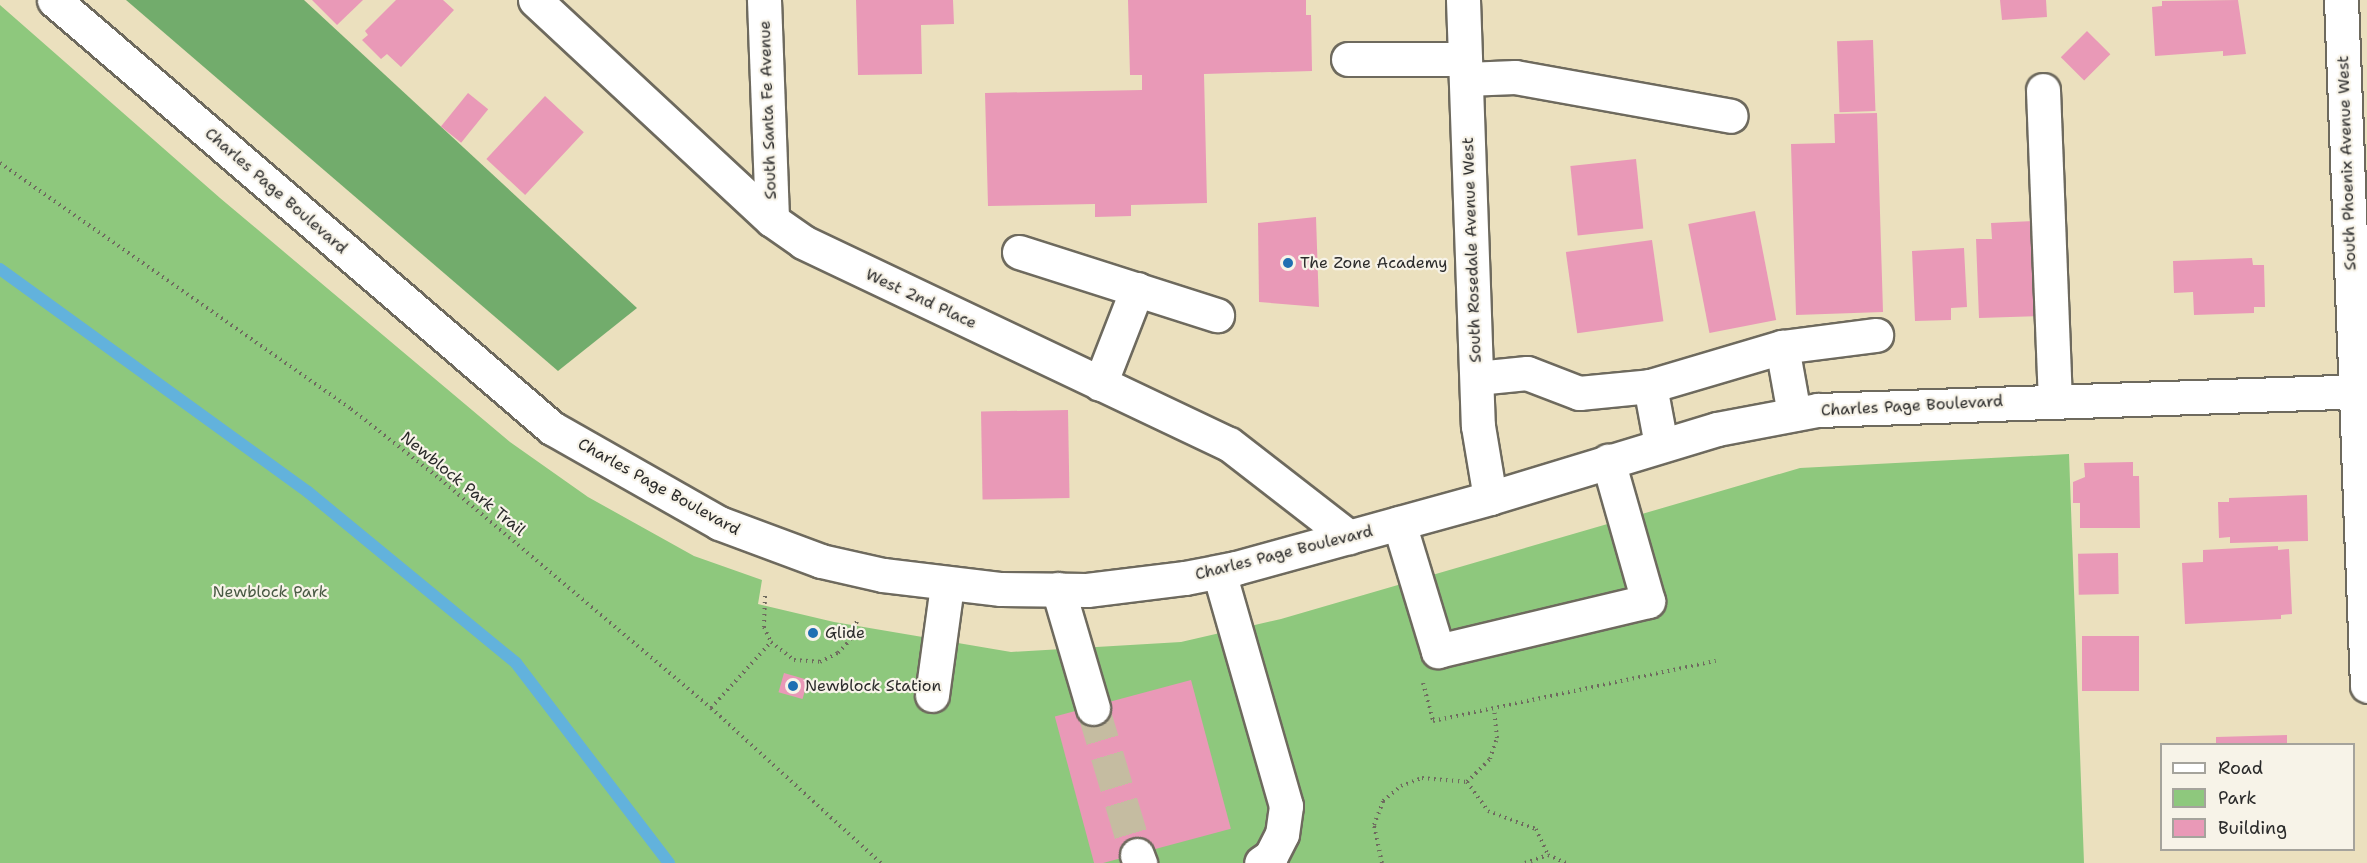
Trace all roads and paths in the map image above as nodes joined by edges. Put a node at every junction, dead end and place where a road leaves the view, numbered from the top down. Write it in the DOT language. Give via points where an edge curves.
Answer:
graph roads {
  1 [pos="54,0"];
  2 [pos="535,0"];
  3 [pos="764,0"];
  4 [pos="1463,0"];
  5 [pos="2341,0"];
  6 [pos="1348,59"];
  7 [pos="1465,69"];
  8 [pos="2043,90"];
  9 [pos="1731,116"];
  10 [pos="0,163"];
  11 [pos="772,220"];
  12 [pos="1019,252"];
  13 [pos="1137,289"];
  14 [pos="1217,315"];
  15 [pos="1876,335"];
  16 [pos="1782,346"];
  17 [pos="1477,378"];
  18 [pos="1100,384"];
  19 [pos="1650,386"];
  20 [pos="2362,391"];
  21 [pos="2055,399"];
  22 [pos="1794,414"];
  23 [pos="1661,445"];
  24 [pos="1608,461"];
  25 [pos="1490,498"];
  26 [pos="1400,523"];
  27 [pos="1349,537"];
  28 [pos="1219,572"];
  29 [pos="947,585"];
  30 [pos="1058,589"];
  31 [pos="765,596"];
  32 [pos="857,621"];
  33 [pos="771,642"];
  34 [pos="1438,651"];
  35 [pos="1716,661"];
  36 [pos="2367,686"];
  37 [pos="932,695"];
  38 [pos="711,708"];
  39 [pos="1093,708"];
  40 [pos="1494,709"];
  41 [pos="1467,782"];
  42 [pos="1548,855"];
  43 [pos="881,863"];
  44 [pos="1261,863"];
  45 [pos="1382,863"];
  46 [pos="1525,863"];
  47 [pos="1566,863"];
  1 -- 29 [label="main road, Charles Page Boulevard" via="552,428 719,523 759,539 821,561"];
  2 -- 11 [label="main road, West 2nd Place"];
  3 -- 11 [label="main road, South Santa Fe Avenue"];
  4 -- 7 [label="main road, South Rosedale Avenue West"];
  5 -- 20 [label="main road, South Phoenix Avenue West"];
  6 -- 7 [label="main road"];
  7 -- 9 [label="main road"];
  7 -- 17 [label="main road, South Rosedale Avenue West"];
  8 -- 21 [label="main road"];
  10 -- 38 [label="path, Newblock Park Trail" via="351,409 534,556"];
  11 -- 18 [label="main road, West 2nd Place" via="832,258"];
  12 -- 13 [label="main road"];
  13 -- 14 [label="main road"];
  13 -- 18 [label="main road"];
  15 -- 16 [label="main road"];
  16 -- 19 [label="main road"];
  16 -- 22 [label="main road"];
  17 -- 19 [label="main road" via="1527,373 1579,393"];
  17 -- 25 [label="main road, South Rosedale Avenue West" via="1478,426"];
  18 -- 27 [label="main road, West 2nd Place" via="1229,444"];
  19 -- 23 [label="main road"];
  20 -- 21 [label="main road, Charles Page Boulevard"];
  20 -- 36 [label="main road, South Phoenix Avenue West"];
  21 -- 22 [label="main road, Charles Page Boulevard" via="1872,405"];
  22 -- 23 [label="main road, Charles Page Boulevard"];
  23 -- 24 [label="main road, Charles Page Boulevard"];
  24 -- 25 [label="main road, Charles Page Boulevard"];
  24 -- 34 [label="main road" via="1648,602"];
  25 -- 26 [label="main road, Charles Page Boulevard"];
  26 -- 27 [label="main road, Charles Page Boulevard"];
  26 -- 34 [label="main road"];
  27 -- 28 [label="main road, Charles Page Boulevard"];
  28 -- 30 [label="main road, Charles Page Boulevard" via="1129,587"];
  28 -- 44 [label="main road" via="1286,806 1282,834 1271,856"];
  29 -- 30 [label="main road, Charles Page Boulevard"];
  29 -- 37 [label="main road"];
  30 -- 39 [label="main road"];
  31 -- 33 [label="path" via="764,627"];
  32 -- 33 [label="path" via="850,640 838,653 819,662 794,660"];
  33 -- 38 [label="path"];
  34 -- 40 [label="path" via="1423,682 1433,722"];
  35 -- 40 [label="path"];
  38 -- 43 [label="path, Newblock Park Trail"];
  40 -- 41 [label="path" via="1497,738 1490,759"];
  41 -- 42 [label="path" via="1488,811 1536,829"];
  41 -- 45 [label="path" via="1422,778 1401,786 1383,801 1374,825"];
  42 -- 46 [label="path"];
  42 -- 47 [label="path"];
}
